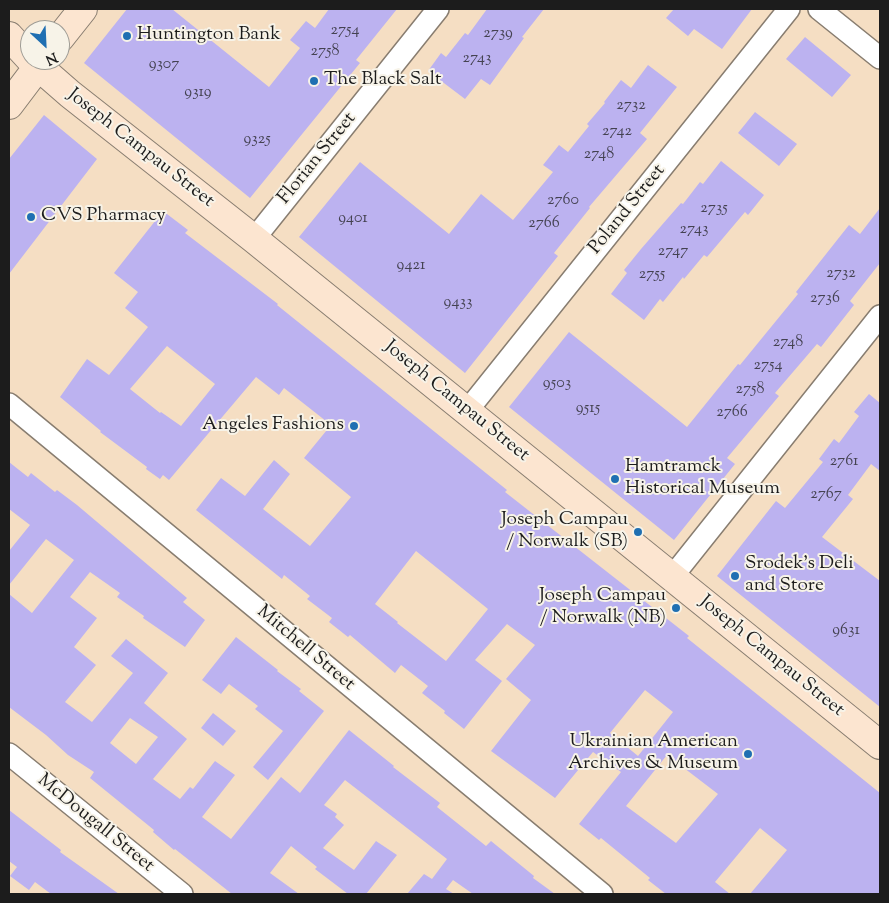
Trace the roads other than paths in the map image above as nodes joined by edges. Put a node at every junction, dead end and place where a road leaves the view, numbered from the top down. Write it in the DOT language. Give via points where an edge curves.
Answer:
graph roads {
  1 [pos="83,9"];
  2 [pos="438,9"];
  3 [pos="789,9"];
  4 [pos="819,9"];
  5 [pos="70,25"];
  6 [pos="9,36"];
  7 [pos="20,47"];
  8 [pos="880,58"];
  9 [pos="30,70"];
  10 [pos="45,70"];
  11 [pos="9,105"];
  12 [pos="254,239"];
  13 [pos="880,316"];
  14 [pos="9,404"];
  15 [pos="467,411"];
  16 [pos="672,577"];
  17 [pos="880,745"];
  18 [pos="9,754"];
  19 [pos="182,894"];
  20 [pos="602,894"];
  1 -- 5 [label="street"];
  2 -- 12 [label="street, Florian Street"];
  3 -- 15 [label="street, Poland Street"];
  4 -- 8 [label="street"];
  6 -- 7 [label="street, Joseph Campau Street"];
  9 -- 11 [label="street"];
  10 -- 12 [label="street, Joseph Campau Street"];
  12 -- 15 [label="street, Joseph Campau Street"];
  13 -- 16 [label="street"];
  14 -- 20 [label="street, Mitchell Street"];
  15 -- 16 [label="street, Joseph Campau Street"];
  16 -- 17 [label="street, Joseph Campau Street"];
  18 -- 19 [label="street, McDougall Street"];
}
